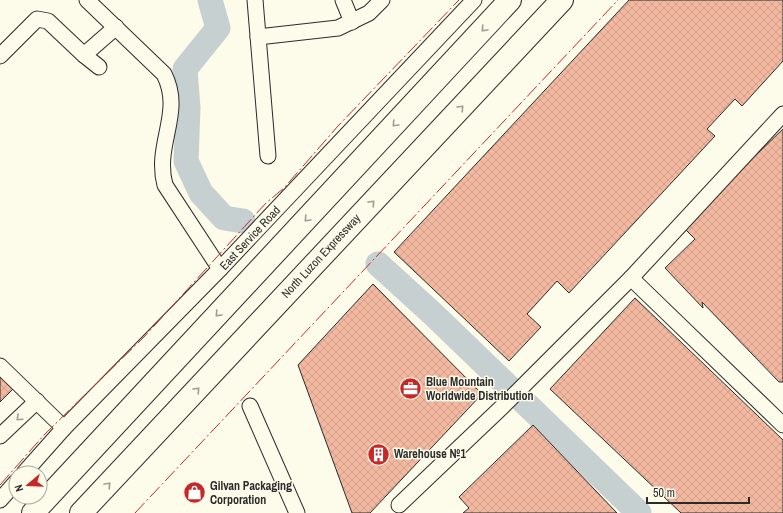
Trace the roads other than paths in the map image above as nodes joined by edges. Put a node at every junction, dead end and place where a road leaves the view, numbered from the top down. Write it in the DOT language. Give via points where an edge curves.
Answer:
graph roads {
  1 [pos="87,0"];
  2 [pos="255,0"];
  3 [pos="343,0"];
  4 [pos="382,0"];
  5 [pos="474,0"];
  6 [pos="510,0"];
  7 [pos="562,0"];
  8 [pos="352,22"];
  9 [pos="116,27"];
  10 [pos="258,37"];
  11 [pos="84,55"];
  12 [pos="0,56"];
  13 [pos="99,67"];
  14 [pos="783,114"];
  15 [pos="268,156"];
  16 [pos="220,270"];
  17 [pos="631,278"];
  18 [pos="0,366"];
  19 [pos="37,401"];
  20 [pos="250,406"];
  21 [pos="783,425"];
  22 [pos="64,428"];
  23 [pos="0,436"];
  24 [pos="31,465"];
  25 [pos="8,491"];
  26 [pos="0,500"];
  27 [pos="399,505"];
  28 [pos="33,513"];
  29 [pos="81,513"];
  30 [pos="297,513"];
  1 -- 9 [label="street"];
  2 -- 10 [label="street"];
  3 -- 8 [label="street"];
  4 -- 8 [label="street" via="369,13"];
  5 -- 16 [label="street, East Service Road"];
  6 -- 28 [label="highway, one-way"];
  29 -- 7 [label="highway, North Luzon Expressway, one-way"];
  8 -- 10 [label="street" via="338,28"];
  9 -- 11 [label="street"];
  9 -- 16 [label="street" via="164,74 170,87 168,129 162,148 161,171 165,185"];
  10 -- 15 [label="street"];
  11 -- 12 [label="street" via="48,21 38,19"];
  11 -- 13 [label="street"];
  14 -- 17 [label="street"];
  16 -- 22 [label="street, East Service Road"];
  17 -- 21 [label="street"];
  17 -- 27 [label="street"];
  18 -- 19 [label="street"];
  19 -- 22 [label="street"];
  19 -- 23 [label="street, one-way"];
  20 -- 30 [label="street"];
  22 -- 24 [label="street, East Service Road"];
  25 -- 26 [label="street"];
}
